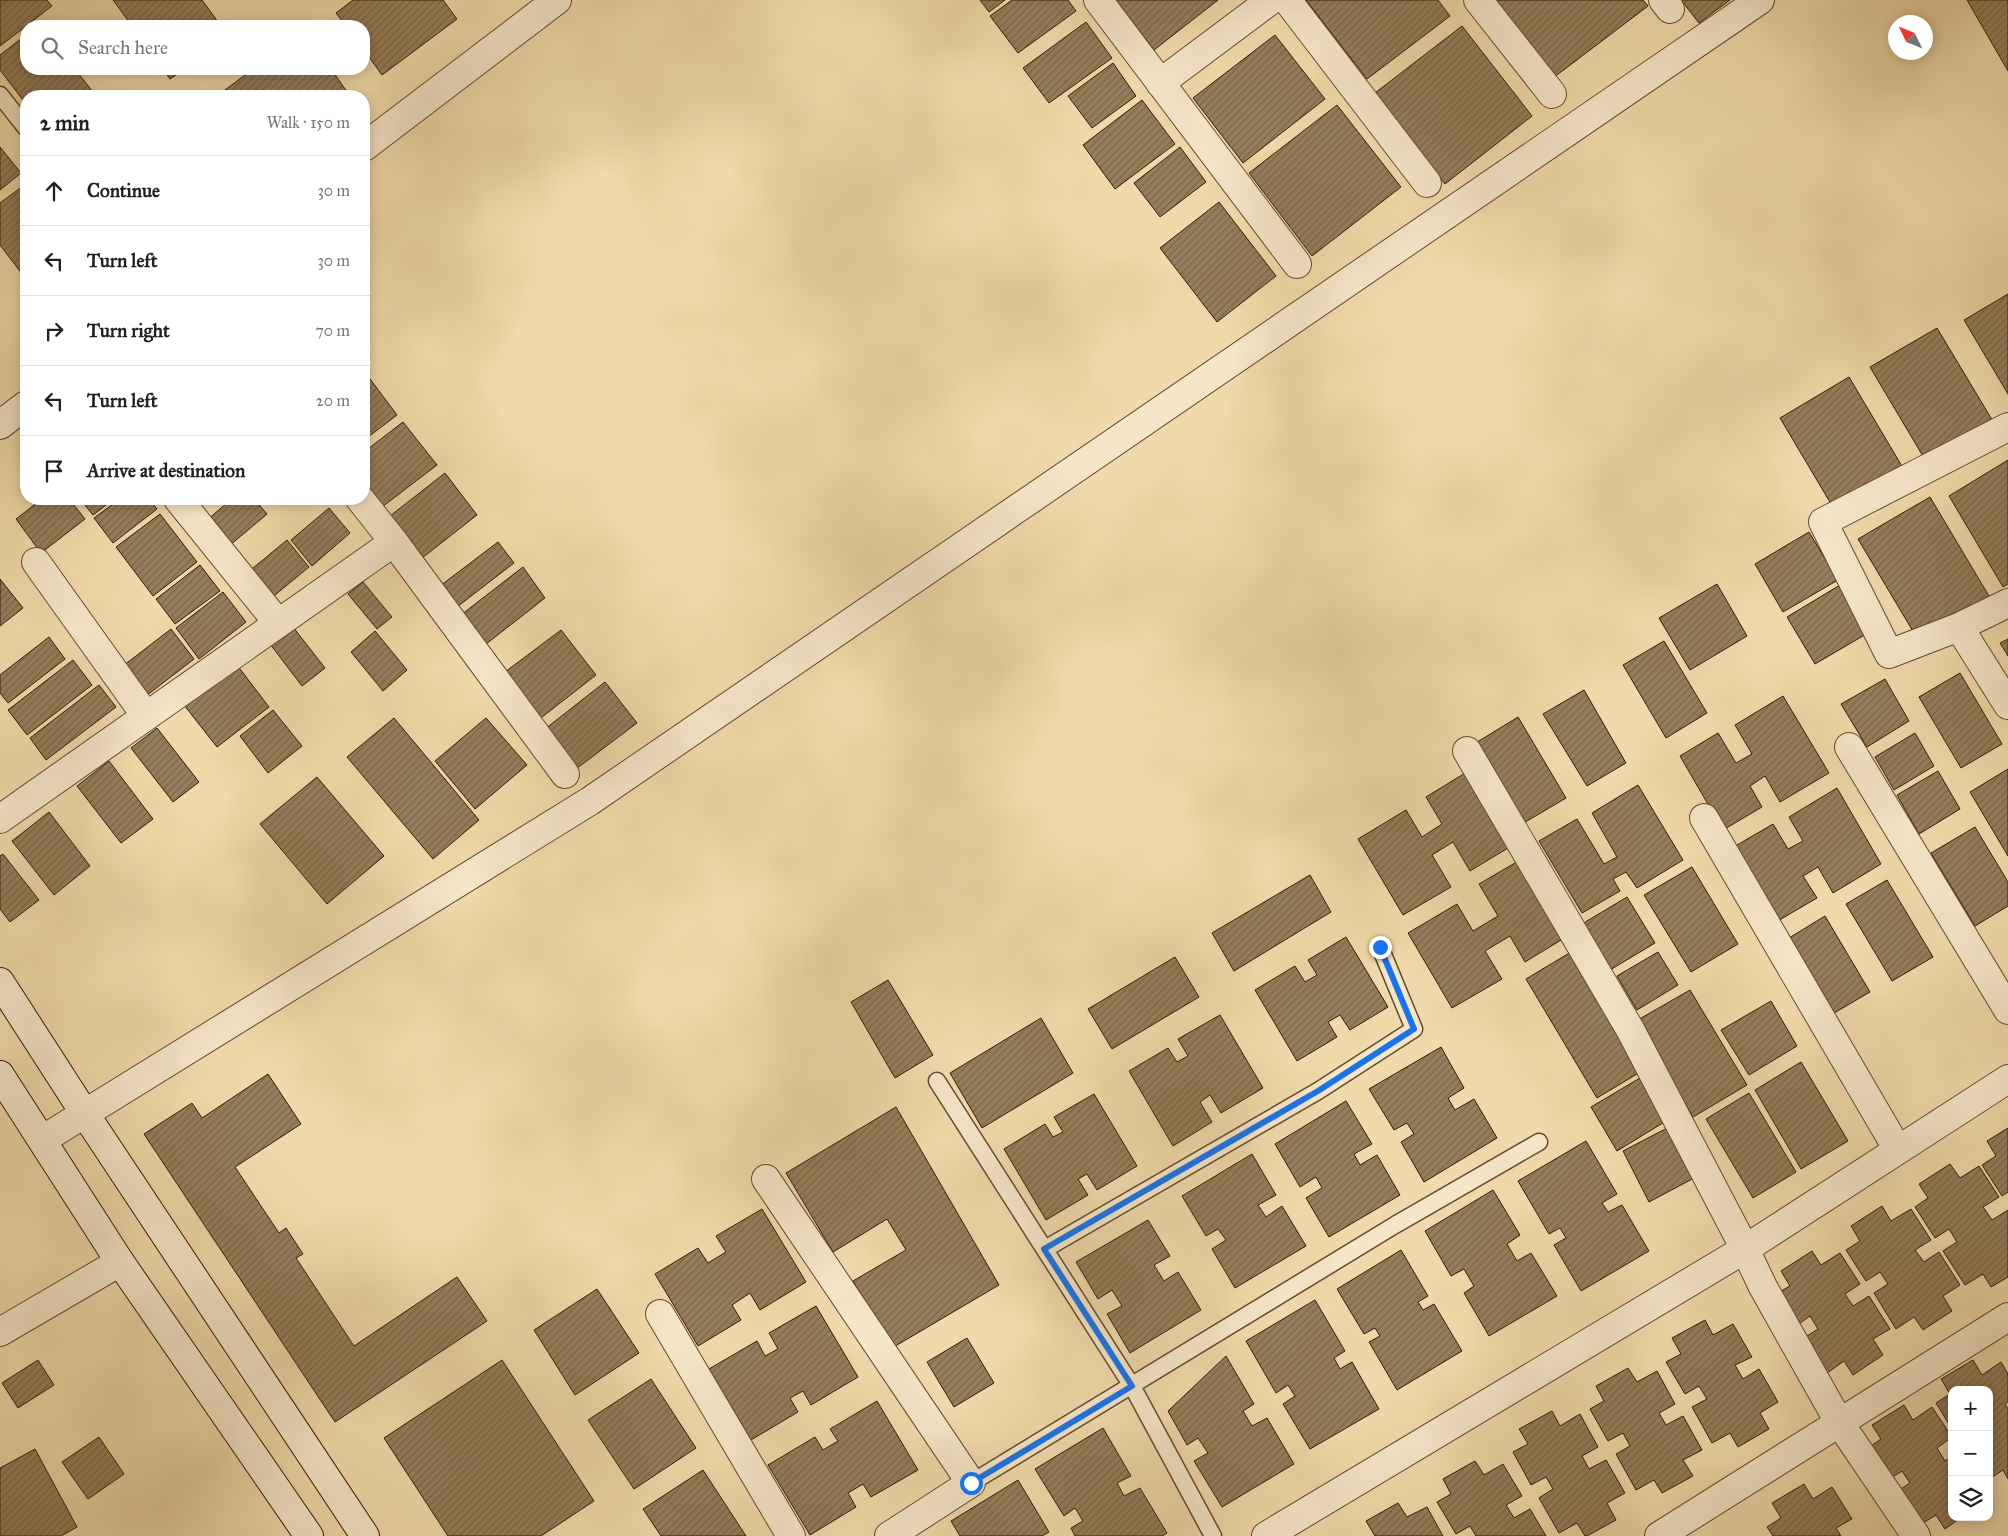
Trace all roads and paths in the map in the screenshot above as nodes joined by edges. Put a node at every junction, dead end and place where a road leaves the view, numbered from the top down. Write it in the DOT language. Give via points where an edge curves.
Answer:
graph roads {
  1 [pos="557,0"];
  2 [pos="1098,0"];
  3 [pos="1271,0"];
  4 [pos="1287,0"];
  5 [pos="1478,0"];
  6 [pos="1760,0"];
  7 [pos="1160,83"];
  8 [pos="1552,94"];
  9 [pos="0,95"];
  10 [pos="20,120"];
  11 [pos="370,143"];
  12 [pos="1427,183"];
  13 [pos="1297,264"];
  14 [pos="20,410"];
  15 [pos="0,425"];
  16 [pos="2008,427"];
  17 [pos="183,505"];
  18 [pos="365,505"];
  19 [pos="394,542"];
  20 [pos="36,562"];
  21 [pos="2008,602"];
  22 [pos="278,623"];
  23 [pos="1959,627"];
  24 [pos="2008,705"];
  25 [pos="146,716"];
  26 [pos="1850,747"];
  27 [pos="1467,752"];
  28 [pos="566,774"];
  29 [pos="1704,818"];
  30 [pos="0,819"];
  31 [pos="1380,947"];
  32 [pos="0,982"];
  33 [pos="2008,1010"];
  34 [pos="0,1075"];
  35 [pos="2008,1079"];
  36 [pos="937,1081"];
  37 [pos="85,1114"];
  38 [pos="42,1140"];
  39 [pos="1539,1142"];
  40 [pos="1898,1150"];
  41 [pos="766,1180"];
  42 [pos="1745,1248"];
  43 [pos="1044,1249"];
  44 [pos="120,1262"];
  45 [pos="660,1314"];
  46 [pos="2008,1317"];
  47 [pos="0,1332"];
  48 [pos="1132,1386"];
  49 [pos="1839,1422"];
  50 [pos="971,1483"];
  51 [pos="309,1536"];
  52 [pos="365,1536"];
  53 [pos="791,1536"];
  54 [pos="889,1536"];
  55 [pos="1213,1536"];
  56 [pos="1266,1536"];
  57 [pos="1659,1536"];
  58 [pos="1916,1536"];
  1 -- 11 [label="street"];
  2 -- 7 [label="street"];
  3 -- 7 [label="street"];
  4 -- 12 [label="street"];
  5 -- 8 [label="street"];
  6 -- 37 [label="street" via="590,801"];
  7 -- 13 [label="street"];
  9 -- 10 [label="lane"];
  14 -- 15 [label="street"];
  16 -- 23 [label="street" via="1823,522 1889,654"];
  17 -- 22 [label="street"];
  18 -- 19 [label="street"];
  19 -- 22 [label="street"];
  19 -- 28 [label="street"];
  20 -- 25 [label="street"];
  21 -- 23 [label="street"];
  22 -- 25 [label="street"];
  23 -- 24 [label="street"];
  25 -- 30 [label="street"];
  26 -- 33 [label="street"];
  27 -- 42 [label="street" via="1631,1031"];
  29 -- 40 [label="street"];
  31 -- 43 [label="lane" via="1414,1029 1318,1091"];
  32 -- 37 [label="street"];
  34 -- 38 [label="street"];
  35 -- 40 [label="street"];
  36 -- 43 [label="lane"];
  37 -- 38 [label="street"];
  37 -- 52 [label="street"];
  38 -- 44 [label="street"];
  39 -- 48 [label="lane" via="1395,1225"];
  40 -- 42 [label="street"];
  41 -- 50 [label="street"];
  42 -- 49 [label="street" via="1763,1287"];
  42 -- 56 [label="street"];
  43 -- 48 [label="lane"];
  44 -- 47 [label="street"];
  44 -- 51 [label="street"];
  45 -- 53 [label="street"];
  46 -- 49 [label="street"];
  48 -- 50 [label="lane"];
  48 -- 55 [label="lane"];
  49 -- 57 [label="street"];
  49 -- 58 [label="street"];
  50 -- 54 [label="street"];
}
